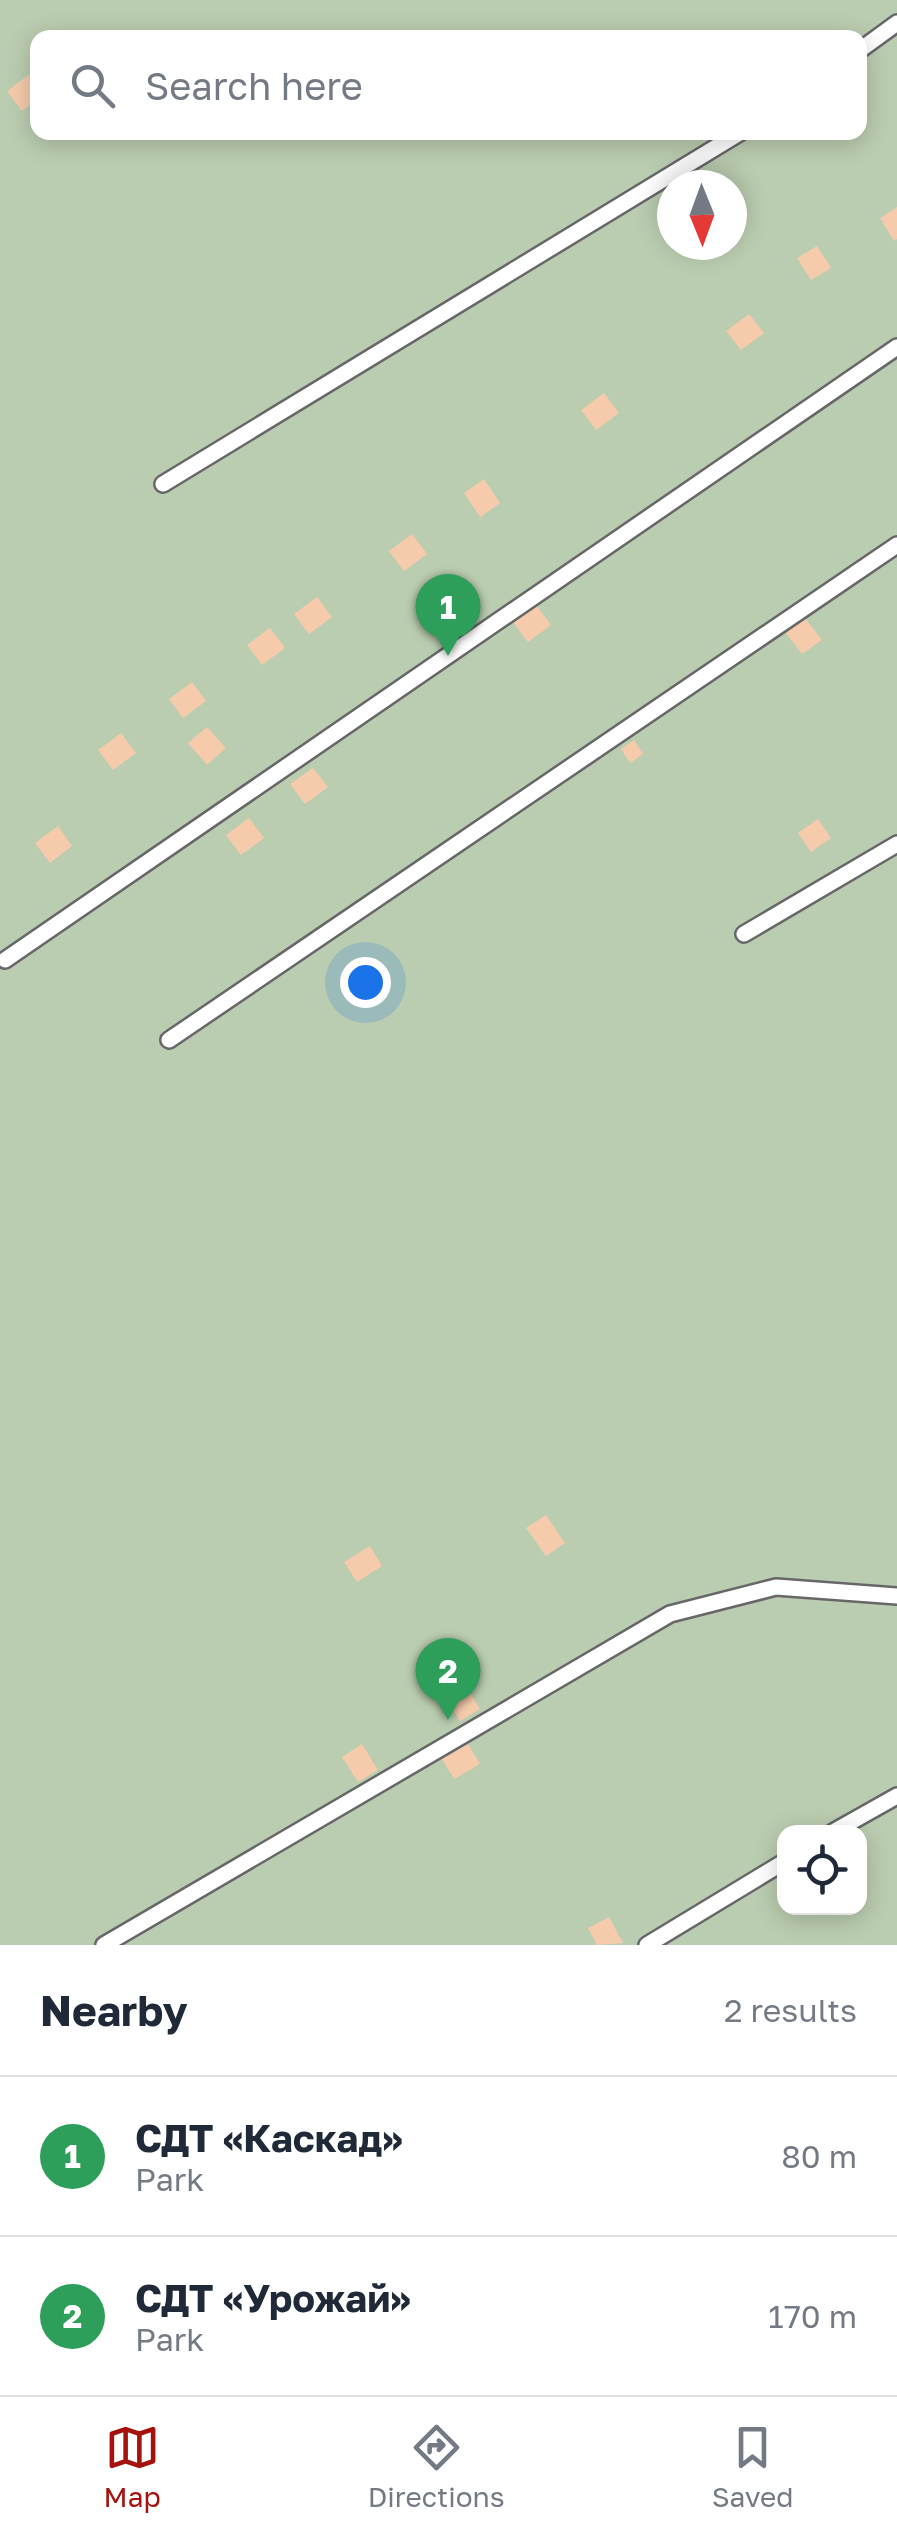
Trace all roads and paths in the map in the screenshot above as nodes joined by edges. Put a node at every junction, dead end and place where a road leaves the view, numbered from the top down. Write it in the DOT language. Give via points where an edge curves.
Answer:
graph roads {
  1 [pos="897,24"];
  2 [pos="867,45"];
  3 [pos="728,140"];
  4 [pos="897,347"];
  5 [pos="163,484"];
  6 [pos="897,546"];
  7 [pos="897,844"];
  8 [pos="744,934"];
  9 [pos="6,960"];
  10 [pos="169,1040"];
  11 [pos="897,1596"];
  12 [pos="897,1796"];
  13 [pos="845,1825"];
  14 [pos="777,1866"];
  15 [pos="104,1945"];
  16 [pos="647,1945"];
  1 -- 2 [label="lane"];
  3 -- 5 [label="lane"];
  4 -- 9 [label="lane"];
  6 -- 10 [label="lane"];
  7 -- 8 [label="lane"];
  11 -- 15 [label="lane" via="776,1588 670,1614"];
  12 -- 13 [label="lane"];
  14 -- 16 [label="lane"];
}
